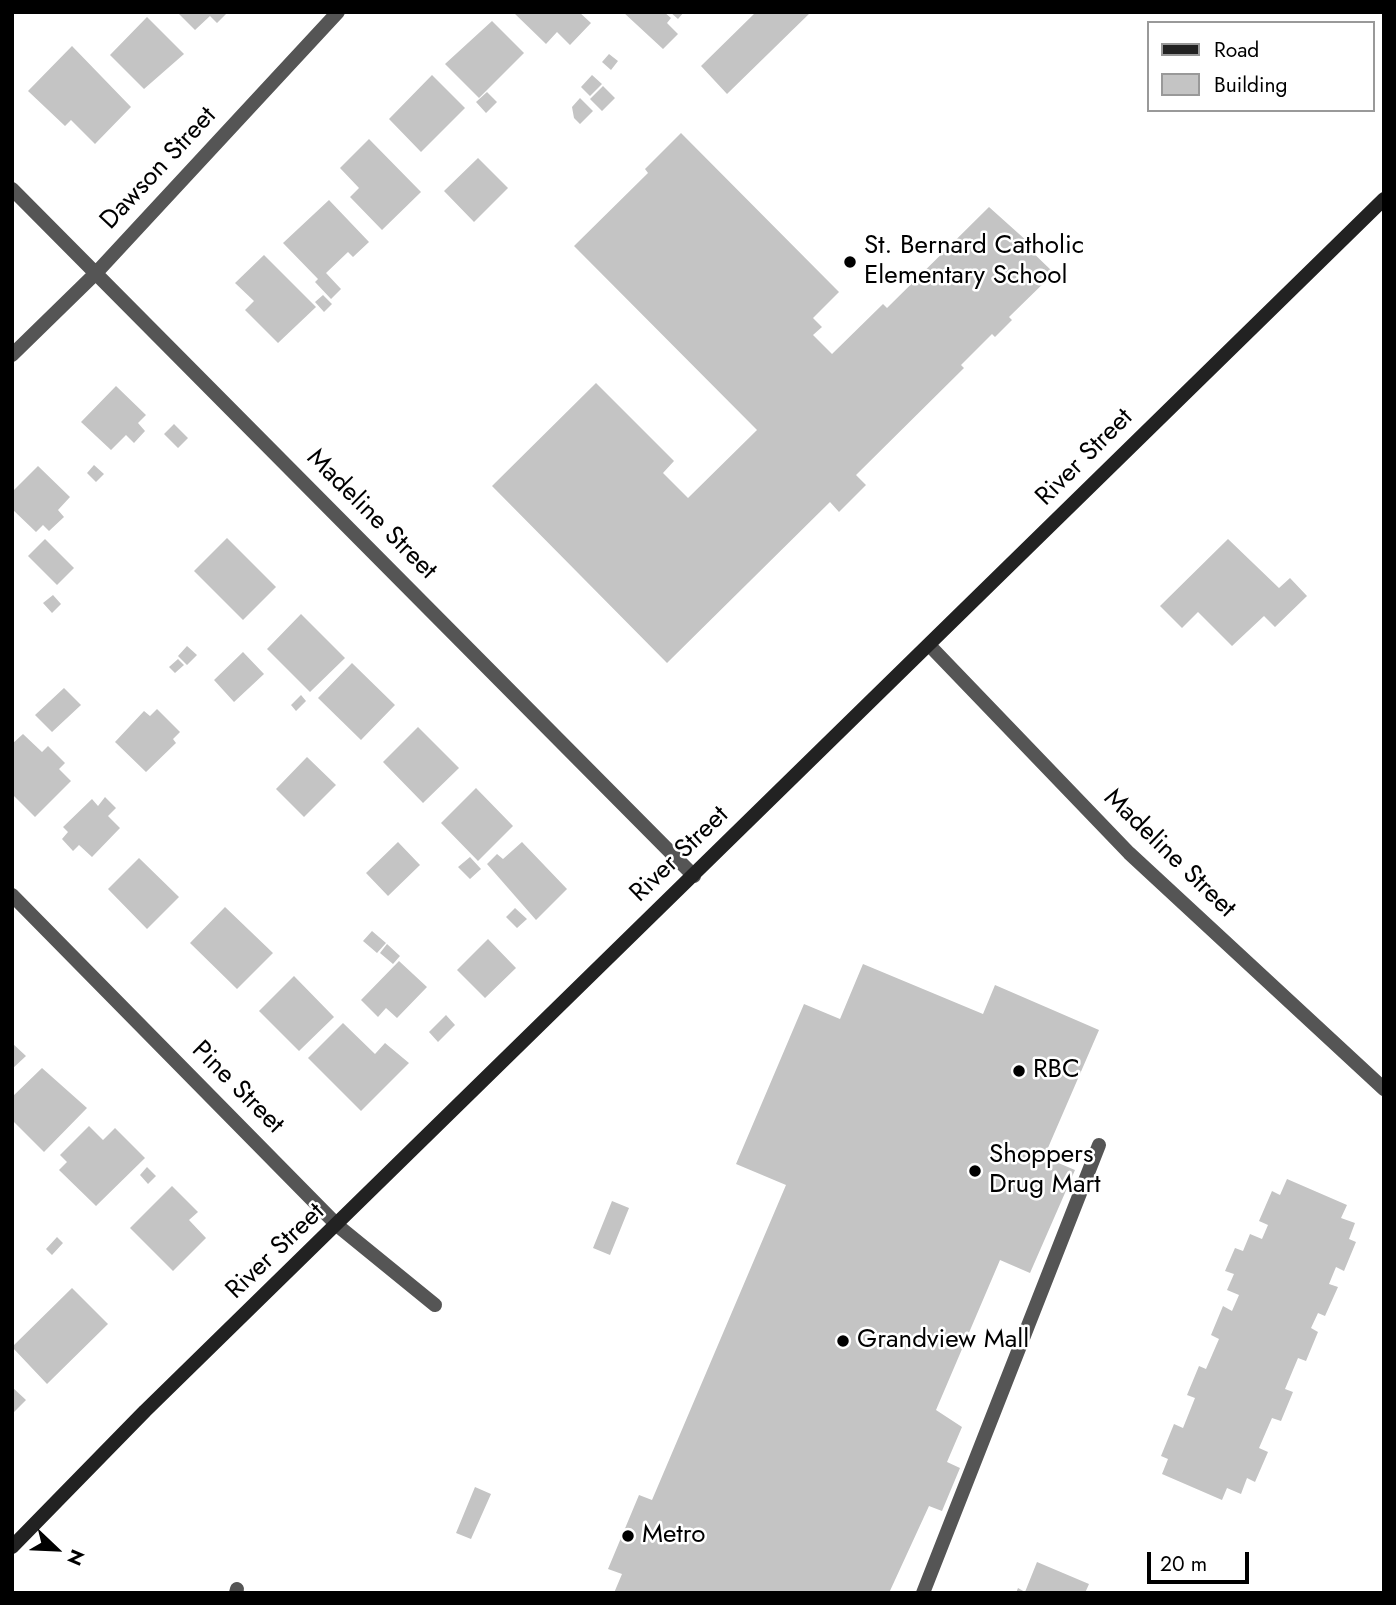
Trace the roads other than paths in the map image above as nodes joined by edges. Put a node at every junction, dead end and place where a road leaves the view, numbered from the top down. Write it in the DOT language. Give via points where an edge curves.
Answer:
graph roads {
  1 [pos="338,12"];
  2 [pos="12,189"];
  3 [pos="1384,198"];
  4 [pos="96,273"];
  5 [pos="12,355"];
  6 [pos="930,646"];
  7 [pos="694,876"];
  8 [pos="12,895"];
  9 [pos="1384,1089"];
  10 [pos="1099,1145"];
  11 [pos="338,1226"];
  12 [pos="435,1305"];
  13 [pos="12,1547"];
  14 [pos="923,1593"];
  1 -- 4 [label="street, Dawson Street"];
  2 -- 4 [label="street, Madeline Street"];
  3 -- 6 [label="main road, River Street"];
  4 -- 5 [label="street, Dawson Street"];
  4 -- 7 [label="street, Madeline Street"];
  6 -- 7 [label="main road, River Street"];
  6 -- 9 [label="street, Madeline Street" via="1129,853"];
  7 -- 11 [label="main road, River Street"];
  8 -- 11 [label="street, Pine Street"];
  10 -- 14 [label="street"];
  11 -- 12 [label="street, Pine Street"];
  11 -- 13 [label="main road, River Street" via="145,1411"];
}
